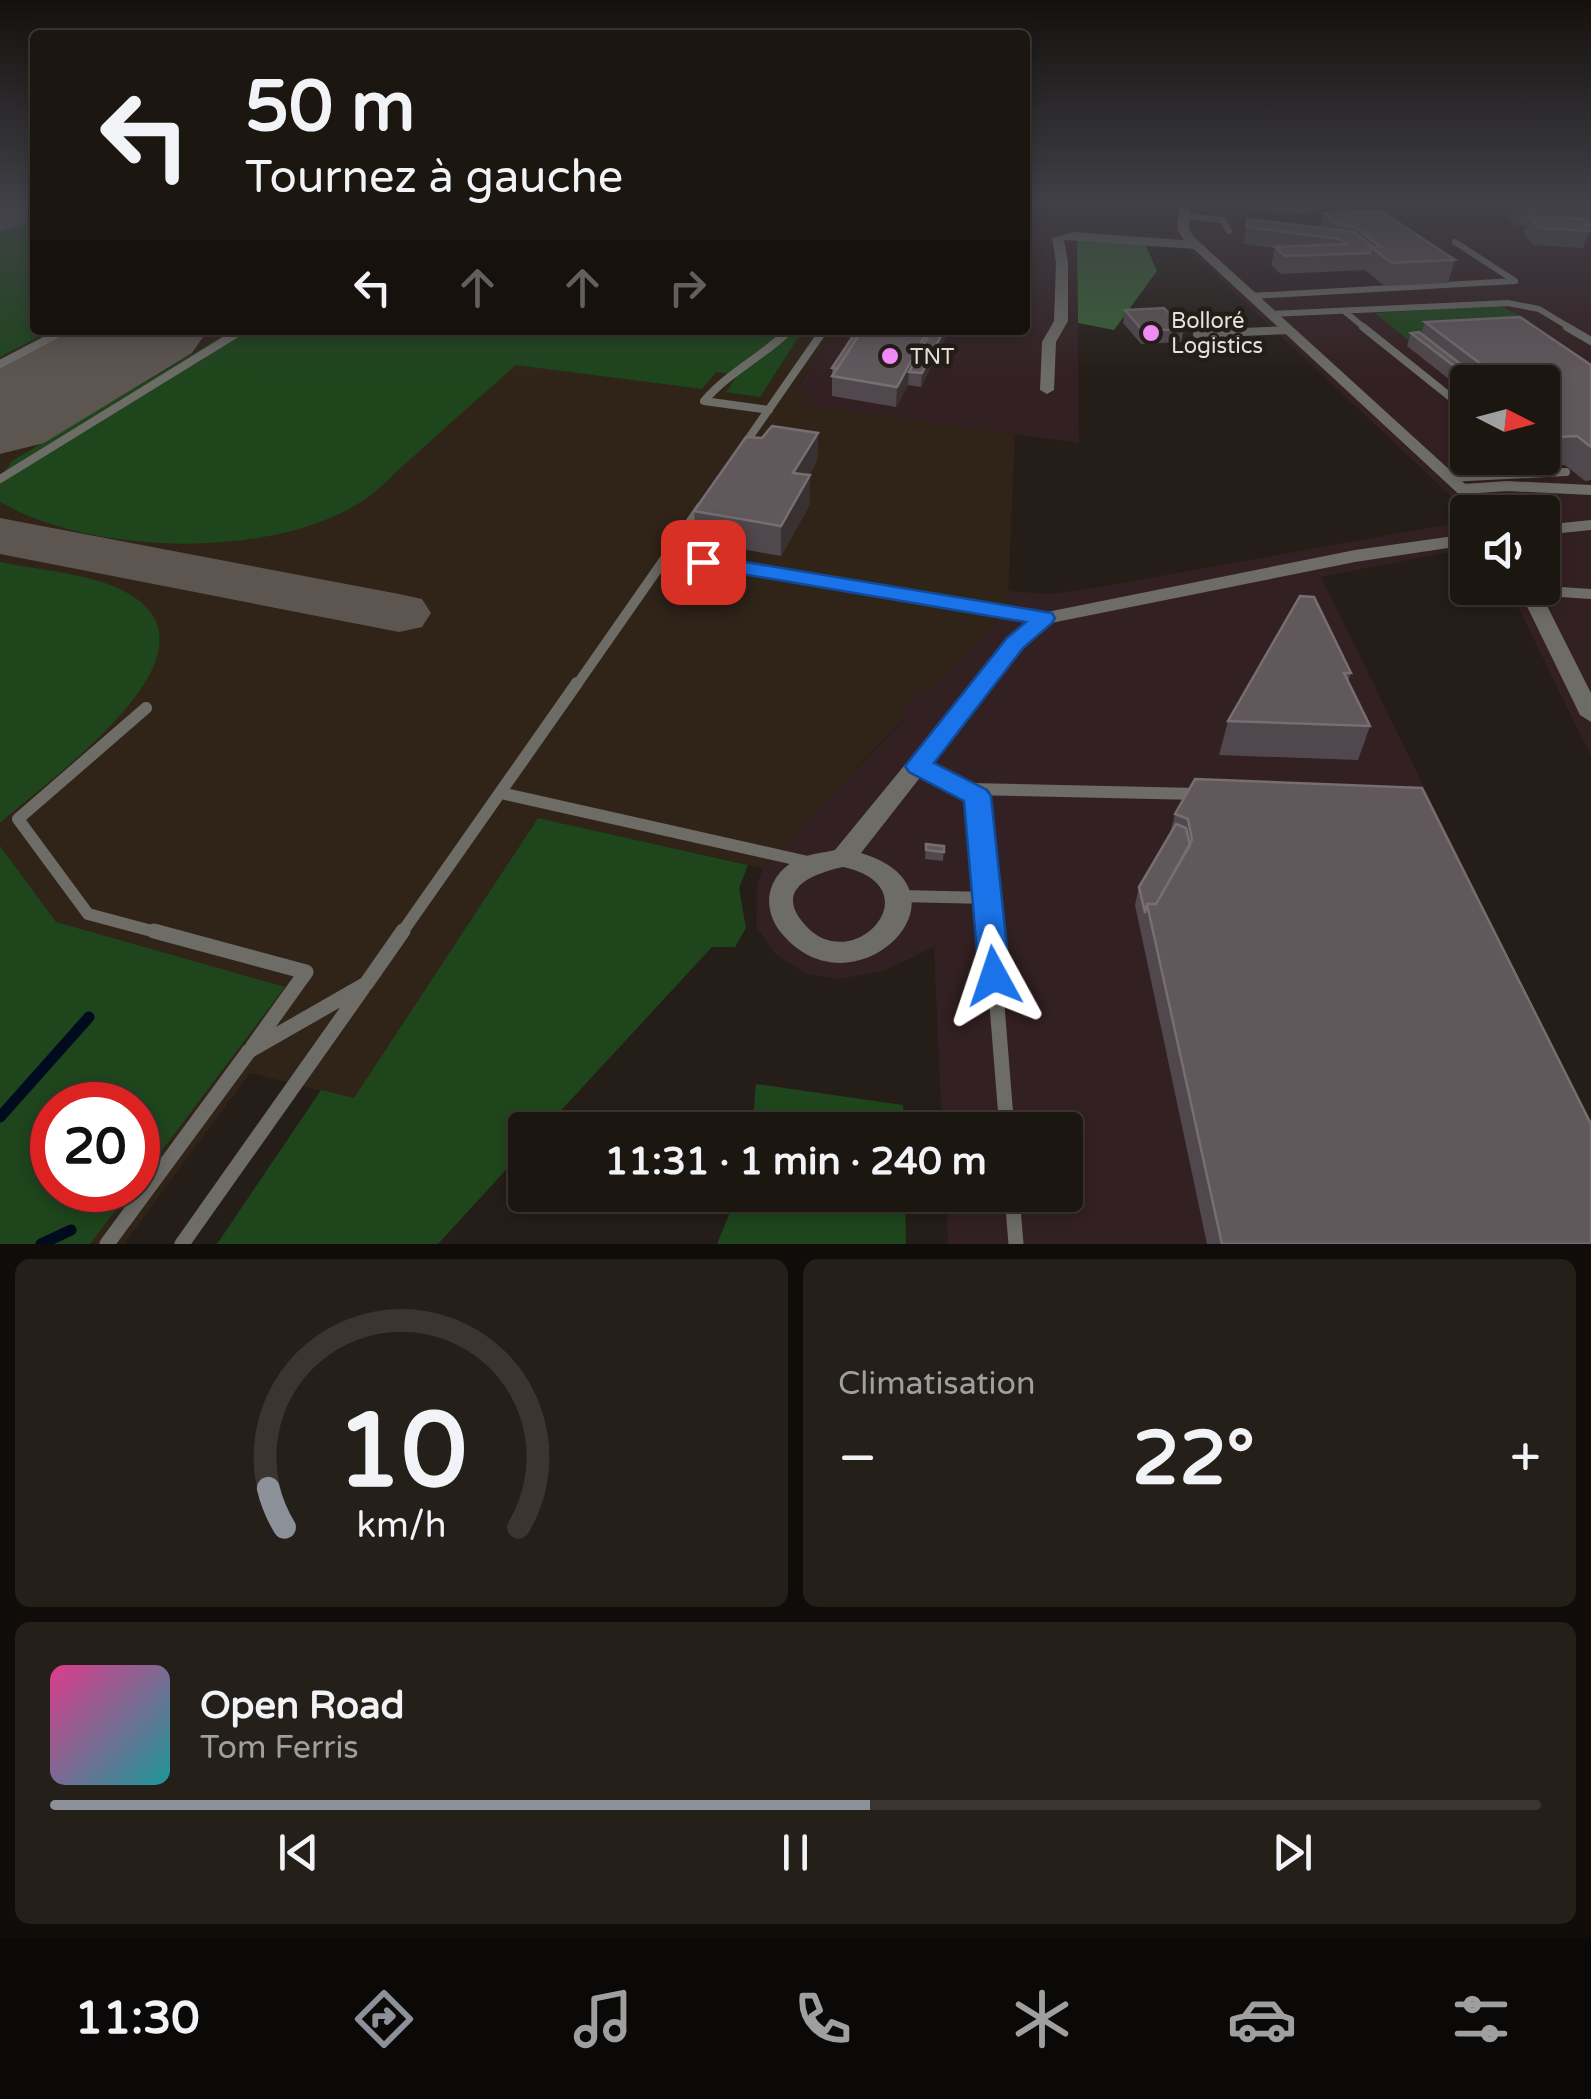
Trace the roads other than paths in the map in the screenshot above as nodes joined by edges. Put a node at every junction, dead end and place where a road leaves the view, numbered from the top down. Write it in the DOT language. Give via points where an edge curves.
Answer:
graph roads {
  1 [pos="1062,260"];
  2 [pos="1213,260"];
  3 [pos="1482,260"];
  4 [pos="1252,296"];
  5 [pos="1343,310"];
  6 [pos="1271,314"];
  7 [pos="1288,330"];
  8 [pos="1197,334"];
  9 [pos="55,335"];
  10 [pos="234,335"];
  11 [pos="785,335"];
  12 [pos="820,335"];
  13 [pos="1591,341"];
  14 [pos="0,364"];
  15 [pos="1047,390"];
  16 [pos="1450,396"];
  17 [pos="768,410"];
  18 [pos="738,454"];
  19 [pos="1566,472"];
  20 [pos="0,479"];
  21 [pos="1457,484"];
  22 [pos="1591,490"];
  23 [pos="1469,495"];
  24 [pos="708,497"];
  25 [pos="1591,525"];
  26 [pos="1560,528"];
  27 [pos="1450,542"];
  28 [pos="667,556"];
  29 [pos="1560,592"];
  30 [pos="1591,594"];
  31 [pos="1536,605"];
  32 [pos="1044,618"];
  33 [pos="146,708"];
  34 [pos="1591,715"];
  35 [pos="918,766"];
  36 [pos="969,789"];
  37 [pos="501,793"];
  38 [pos="1222,795"];
  39 [pos="843,858"];
  40 [pos="814,863"];
  41 [pos="898,896"];
  42 [pos="988,898"];
  43 [pos="366,984"];
  44 [pos="249,1051"];
  45 [pos="1006,1112"];
  46 [pos="1013,1212"];
  47 [pos="106,1244"];
  48 [pos="182,1244"];
  49 [pos="1016,1244"];
  1 -- 15 [label="street" via="1061,322 1048,342"];
  2 -- 4 [label="street"];
  3 -- 4 [label="lane" via="1515,282"];
  4 -- 6 [label="street"];
  5 -- 6 [label="lane"];
  5 -- 13 [label="lane" via="1523,304"];
  5 -- 16 [label="lane"];
  6 -- 7 [label="street"];
  7 -- 8 [label="lane"];
  7 -- 21 [label="street"];
  9 -- 14 [label="lane"];
  10 -- 20 [label="lane"];
  11 -- 17 [label="lane" via="724,378 704,401"];
  12 -- 17 [label="lane"];
  17 -- 18 [label="lane"];
  19 -- 21 [label="lane"];
  21 -- 22 [label="lane"];
  21 -- 23 [label="street"];
  24 -- 28 [label="lane"];
  25 -- 26 [label="street"];
  27 -- 32 [label="street"];
  28 -- 32 [label="lane"];
  28 -- 37 [label="lane"];
  29 -- 30 [label="lane"];
  31 -- 34 [label="street"];
  32 -- 35 [label="street" via="1015,643"];
  33 -- 44 [label="lane" via="18,820 88,914 306,972"];
  35 -- 36 [label="lane"];
  35 -- 39 [label="street"];
  36 -- 38 [label="lane"];
  36 -- 42 [label="lane" via="978,796"];
  37 -- 40 [label="lane"];
  37 -- 43 [label="lane"];
  39 -- 40 [label="street"];
  39 -- 41 [label="street" via="886,876"];
  40 -- 41 [label="street" via="786,882 780,908 785,924 818,948 840,952 875,943 898,917"];
  41 -- 42 [label="lane"];
  42 -- 45 [label="lane"];
  43 -- 44 [label="lane"];
  43 -- 48 [label="lane"];
  44 -- 47 [label="lane"];
  46 -- 49 [label="lane"];
}
